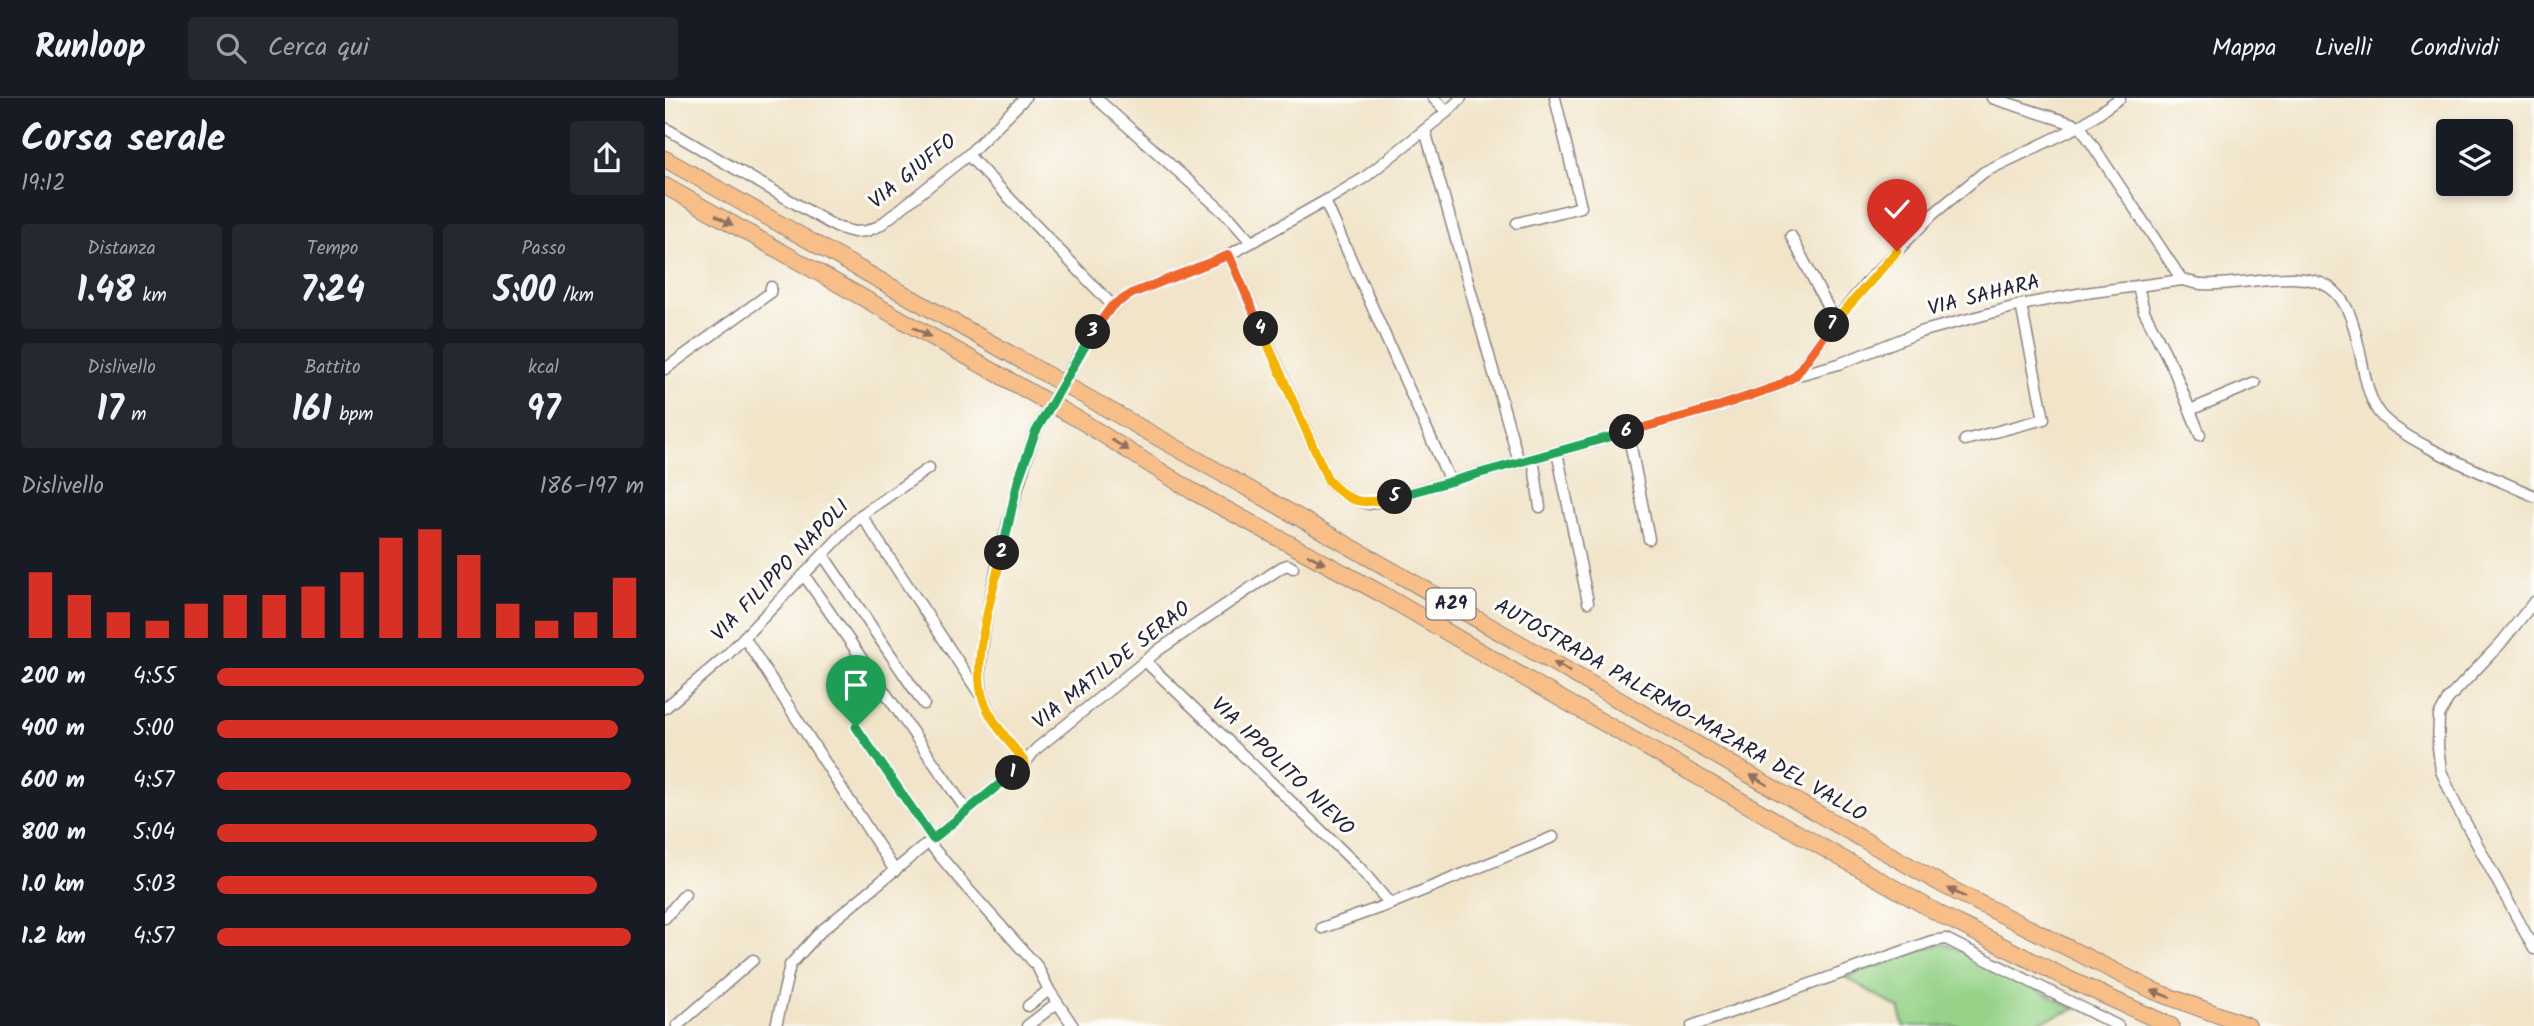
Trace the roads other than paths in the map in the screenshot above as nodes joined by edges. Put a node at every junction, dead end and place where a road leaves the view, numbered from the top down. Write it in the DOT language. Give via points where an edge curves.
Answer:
graph roads {
  1 [pos="1025,98"];
  2 [pos="1096,98"];
  3 [pos="1433,98"];
  4 [pos="1461,98"];
  5 [pos="1555,98"];
  6 [pos="1991,98"];
  7 [pos="2120,98"];
  8 [pos="1447,112"];
  9 [pos="2080,125"];
  10 [pos="665,128"];
  11 [pos="1425,130"];
  12 [pos="968,155"];
  13 [pos="665,159"];
  14 [pos="665,186"];
  15 [pos="1325,201"];
  16 [pos="1517,223"];
  17 [pos="1791,236"];
  18 [pos="1251,243"];
  19 [pos="1229,255"];
  20 [pos="2182,280"];
  21 [pos="2138,286"];
  22 [pos="771,288"];
  23 [pos="2021,305"];
  24 [pos="1112,306"];
  25 [pos="1835,321"];
  26 [pos="665,369"];
  27 [pos="1802,374"];
  28 [pos="2255,383"];
  29 [pos="2190,410"];
  30 [pos="1628,432"];
  31 [pos="2200,435"];
  32 [pos="1965,440"];
  33 [pos="1557,452"];
  34 [pos="1533,458"];
  35 [pos="1519,462"];
  36 [pos="929,468"];
  37 [pos="1450,481"];
  38 [pos="2534,496"];
  39 [pos="1540,506"];
  40 [pos="860,515"];
  41 [pos="1649,540"];
  42 [pos="823,555"];
  43 [pos="1293,568"];
  44 [pos="804,575"];
  45 [pos="1588,602"];
  46 [pos="2534,602"];
  47 [pos="744,637"];
  48 [pos="1145,661"];
  49 [pos="983,698"];
  50 [pos="924,704"];
  51 [pos="665,708"];
  52 [pos="856,727"];
  53 [pos="1025,763"];
  54 [pos="967,811"];
  55 [pos="1553,837"];
  56 [pos="931,841"];
  57 [pos="895,871"];
  58 [pos="685,894"];
  59 [pos="1389,904"];
  60 [pos="665,918"];
  61 [pos="1321,928"];
  62 [pos="2534,949"];
  63 [pos="753,960"];
  64 [pos="1049,990"];
  65 [pos="1057,1003"];
  66 [pos="1028,1006"];
  67 [pos="677,1026"];
  68 [pos="776,1026"];
  69 [pos="1027,1026"];
  70 [pos="1073,1026"];
  71 [pos="1692,1026"];
  72 [pos="2118,1026"];
  73 [pos="2171,1026"];
  74 [pos="2248,1026"];
  1 -- 12 [label="street, VIA GIUFFO"];
  2 -- 18 [label="street" via="1230,218"];
  3 -- 8 [label="street"];
  4 -- 8 [label="street"];
  5 -- 16 [label="street" via="1581,207"];
  6 -- 9 [label="street"];
  7 -- 9 [label="street"];
  8 -- 11 [label="street"];
  9 -- 20 [label="street"];
  9 -- 25 [label="street" via="1984,172 1932,215"];
  10 -- 12 [label="street, VIA GIUFFO" via="836,227 854,232 879,226"];
  11 -- 15 [label="street" via="1364,178"];
  11 -- 35 [label="street"];
  12 -- 24 [label="street"];
  74 -- 13 [label="highway, AUTOSTRADA PALERMO-MAZARA DEL VALLO / A29, one-way" via="2154,991 1943,886"];
  14 -- 73 [label="highway, A29, one-way" via="1073,416 1192,491 1382,594 1945,917"];
  15 -- 18 [label="street"];
  15 -- 37 [label="street"];
  17 -- 25 [label="street"];
  18 -- 19 [label="street"];
  19 -- 24 [label="street" via="1133,293"];
  19 -- 37 [label="street" via="1328,480 1339,493 1369,503"];
  20 -- 21 [label="street, VIA SAHARA"];
  20 -- 38 [label="street, VIA SAHARA" via="2202,284 2298,279 2330,288 2346,307 2372,398 2384,419 2416,441"];
  21 -- 23 [label="street, VIA SAHARA"];
  21 -- 29 [label="street" via="2144,311"];
  22 -- 26 [label="street"];
  23 -- 27 [label="street, VIA SAHARA" via="1920,331"];
  23 -- 32 [label="street" via="2044,419"];
  24 -- 49 [label="street, bridge" via="1035,433 1018,481 991,600 979,678"];
  25 -- 30 [label="street" via="1795,376 1778,386"];
  28 -- 29 [label="street"];
  29 -- 31 [label="street"];
  30 -- 33 [label="street"];
  30 -- 41 [label="street"];
  33 -- 34 [label="street"];
  33 -- 45 [label="street"];
  34 -- 35 [label="street"];
  34 -- 39 [label="street"];
  35 -- 37 [label="street"];
  36 -- 40 [label="street, VIA FILIPPO NAPOLI"];
  40 -- 42 [label="street, VIA FILIPPO NAPOLI"];
  40 -- 49 [label="street"];
  42 -- 44 [label="street, VIA FILIPPO NAPOLI"];
  42 -- 50 [label="street"];
  43 -- 48 [label="street, VIA MATILDE SERAO" via="1282,567"];
  44 -- 47 [label="street, VIA FILIPPO NAPOLI"];
  44 -- 54 [label="street"];
  46 -- 62 [label="street" via="2448,699 2439,716 2438,747 2441,771 2456,805"];
  47 -- 51 [label="street, VIA FILIPPO NAPOLI"];
  47 -- 57 [label="street"];
  48 -- 53 [label="street, VIA MATILDE SERAO" via="1036,749"];
  48 -- 59 [label="street, VIA IPPOLITO NIEVO" via="1359,867"];
  49 -- 53 [label="street"];
  52 -- 56 [label="street"];
  53 -- 54 [label="street, VIA MATILDE SERAO"];
  54 -- 56 [label="street, VIA MATILDE SERAO"];
  55 -- 59 [label="street"];
  56 -- 57 [label="street, VIA MATILDE SERAO"];
  56 -- 64 [label="street" via="1037,966"];
  57 -- 68 [label="street, VIA MATILDE SERAO" via="821,931 790,965"];
  58 -- 60 [label="street"];
  59 -- 61 [label="street"];
  63 -- 67 [label="street"];
  64 -- 65 [label="street"];
  64 -- 66 [label="street"];
  65 -- 69 [label="street"];
  65 -- 70 [label="street"];
  71 -- 72 [label="street" via="1946,939"];
}
